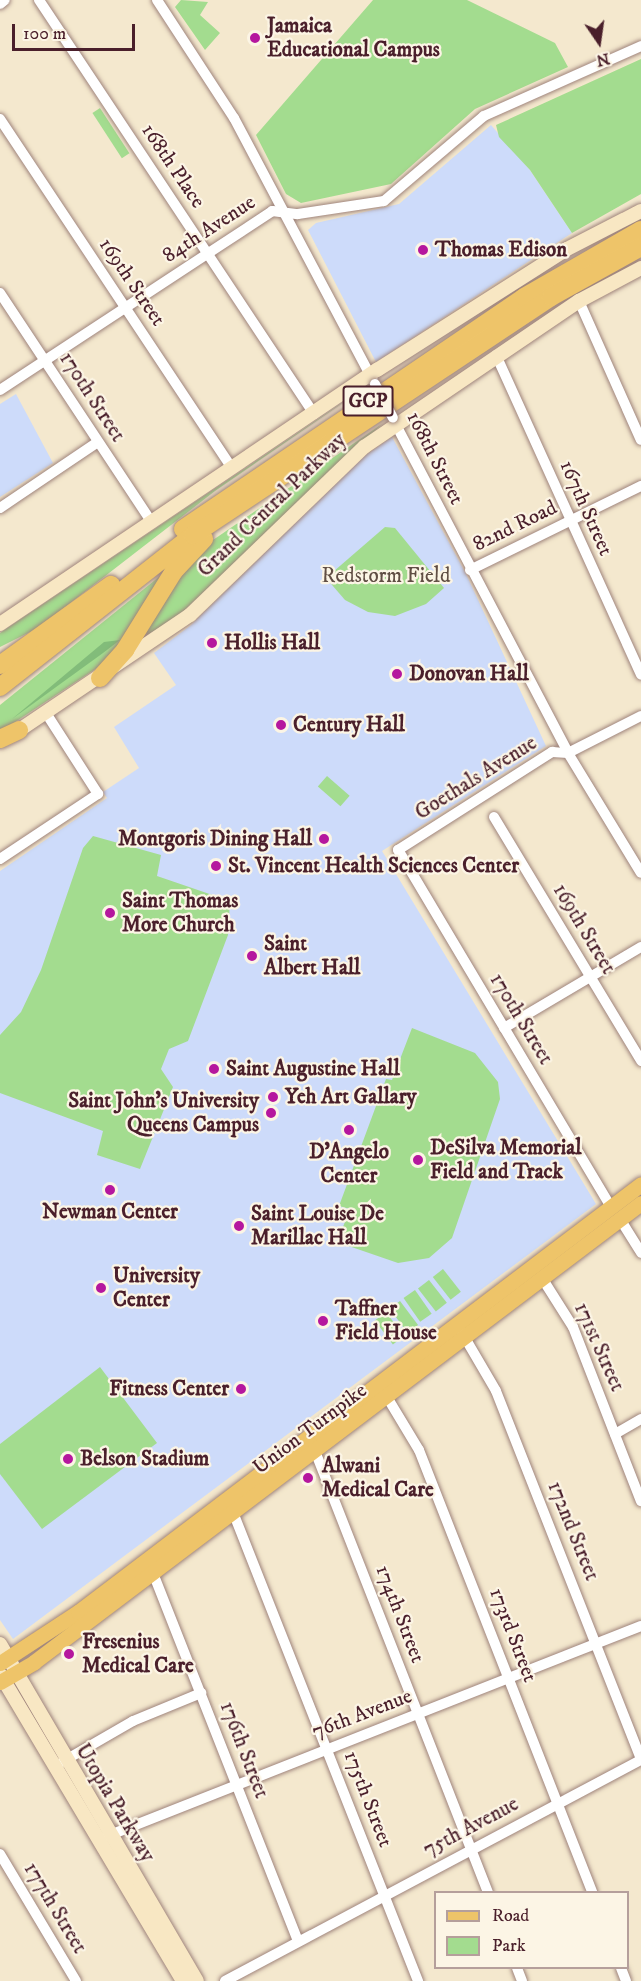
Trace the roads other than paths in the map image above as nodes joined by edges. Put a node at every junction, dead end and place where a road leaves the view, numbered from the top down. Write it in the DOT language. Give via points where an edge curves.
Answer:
graph roads {
  1 [pos="5,0"];
  2 [pos="39,0"];
  3 [pos="157,0"];
  4 [pos="0,4"];
  5 [pos="641,46"];
  6 [pos="0,119"];
  7 [pos="641,211"];
  8 [pos="284,213"];
  9 [pos="641,231"];
  10 [pos="641,248"];
  11 [pos="207,253"];
  12 [pos="641,268"];
  13 [pos="0,293"];
  14 [pos="579,301"];
  15 [pos="125,307"];
  16 [pos="496,355"];
  17 [pos="45,361"];
  18 [pos="372,380"];
  19 [pos="0,390"];
  20 [pos="314,414"];
  21 [pos="395,422"];
  22 [pos="641,440"];
  23 [pos="98,442"];
  24 [pos="232,468"];
  25 [pos="641,486"];
  26 [pos="0,508"];
  27 [pos="233,510"];
  28 [pos="570,521"];
  29 [pos="152,523"];
  30 [pos="470,570"];
  31 [pos="0,624"];
  32 [pos="51,627"];
  33 [pos="0,651"];
  34 [pos="0,665"];
  35 [pos="641,675"];
  36 [pos="100,678"];
  37 [pos="0,687"];
  38 [pos="46,713"];
  39 [pos="641,716"];
  40 [pos="19,729"];
  41 [pos="0,741"];
  42 [pos="568,753"];
  43 [pos="494,817"];
  44 [pos="398,850"];
  45 [pos="0,859"];
  46 [pos="641,873"];
  47 [pos="641,946"];
  48 [pos="590,977"];
  49 [pos="504,1028"];
  50 [pos="641,1061"];
  51 [pos="641,1184"];
  52 [pos="641,1203"];
  53 [pos="616,1213"];
  54 [pos="641,1253"];
  55 [pos="542,1278"];
  56 [pos="460,1330"];
  57 [pos="387,1397"];
  58 [pos="641,1419"];
  59 [pos="615,1434"];
  60 [pos="315,1451"];
  61 [pos="226,1498"];
  62 [pos="641,1501"];
  63 [pos="233,1512"];
  64 [pos="153,1573"];
  65 [pos="641,1626"];
  66 [pos="596,1644"];
  67 [pos="2,1655"];
  68 [pos="5,1677"];
  69 [pos="509,1678"];
  70 [pos="201,1693"];
  71 [pos="418,1713"];
  72 [pos="327,1748"];
  73 [pos="641,1760"];
  74 [pos="60,1764"];
  75 [pos="236,1784"];
  76 [pos="558,1803"];
  77 [pos="104,1837"];
  78 [pos="471,1849"];
  79 [pos="0,1854"];
  80 [pos="487,1891"];
  81 [pos="591,1891"];
  82 [pos="384,1895"];
  83 [pos="298,1942"];
  84 [pos="76,1981"];
  85 [pos="183,1981"];
  86 [pos="196,1981"];
  87 [pos="225,1981"];
  88 [pos="418,1981"];
  1 -- 4 [label="street"];
  2 -- 11 [label="street, 168th Place"];
  3 -- 8 [label="street, 168th Street" via="234,118"];
  5 -- 8 [label="street, 84th Avenue" via="484,116 384,201"];
  6 -- 15 [label="street, 169th Street"];
  7 -- 18 [label="main road, Grand Central Parkway" via="567,249"];
  8 -- 11 [label="street, 84th Avenue" via="272,211"];
  8 -- 18 [label="street, 168th Street"];
  9 -- 32 [label="highway, Grand Central Parkway / GCP" via="549,281 316,436"];
  10 -- 27 [label="highway, Grand Central Parkway / GCP" via="551,297"];
  11 -- 15 [label="street, 84th Avenue"];
  11 -- 20 [label="street, 168th Place"];
  12 -- 14 [label="main road, Grand Central Parkway"];
  13 -- 17 [label="street, 170th Street"];
  14 -- 16 [label="main road, Grand Central Parkway"];
  14 -- 22 [label="street"];
  15 -- 17 [label="street, 84th Avenue"];
  15 -- 24 [label="street, 169th Street"];
  16 -- 21 [label="main road, Grand Central Parkway"];
  16 -- 28 [label="street, 167th Street"];
  17 -- 19 [label="street, 84th Avenue"];
  17 -- 23 [label="street, 170th Street"];
  18 -- 20 [label="main road, Grand Central Parkway"];
  18 -- 21 [label="street, 168th Street, bridge"];
  20 -- 24 [label="main road, Grand Central Parkway"];
  21 -- 30 [label="street, 168th Street"];
  21 -- 36 [label="main road, Grand Central Parkway" via="364,447 190,615"];
  23 -- 26 [label="street"];
  23 -- 29 [label="street, 170th Street"];
  24 -- 29 [label="main road, Grand Central Parkway"];
  25 -- 28 [label="street, 82nd Road"];
  27 -- 36 [label="highway" via="174,571 125,650"];
  27 -- 37 [label="highway, Grand Central Parkway / GCP" via="193,535"];
  28 -- 30 [label="street, 82nd Road"];
  28 -- 35 [label="street, 167th Street"];
  29 -- 31 [label="main road, Grand Central Parkway"];
  30 -- 42 [label="street, 168th Street"];
  32 -- 33 [label="highway"];
  32 -- 34 [label="highway, Grand Central Parkway / GCP"];
  36 -- 38 [label="main road, Grand Central Parkway"];
  38 -- 40 [label="main road, Grand Central Parkway"];
  38 -- 45 [label="street" via="98,794"];
  39 -- 42 [label="street, Goethals Avenue"];
  40 -- 41 [label="highway"];
  42 -- 44 [label="street, Goethals Avenue" via="552,752"];
  42 -- 46 [label="street, 168th Street"];
  43 -- 48 [label="street, 169th Street"];
  44 -- 49 [label="street, 170th Street"];
  47 -- 48 [label="street"];
  48 -- 49 [label="street"];
  48 -- 50 [label="street, 169th Street"];
  49 -- 53 [label="street, 170th Street"];
  51 -- 53 [label="main road, Union Turnpike"];
  52 -- 53 [label="main road, Union Turnpike"];
  53 -- 54 [label="street, 170th Street"];
  53 -- 55 [label="main road, Union Turnpike"];
  53 -- 56 [label="main road, Union Turnpike"];
  55 -- 56 [label="main road, Union Turnpike"];
  55 -- 59 [label="street, 171st Street" via="573,1328"];
  56 -- 57 [label="main road, Union Turnpike"];
  56 -- 61 [label="main road, Union Turnpike"];
  56 -- 66 [label="street, 172nd Street" via="496,1391"];
  57 -- 60 [label="main road, Union Turnpike"];
  57 -- 69 [label="street, 173rd Street" via="419,1450"];
  58 -- 59 [label="street"];
  59 -- 62 [label="street, 171st Street"];
  60 -- 63 [label="main road, Union Turnpike"];
  60 -- 71 [label="street, 174th Street"];
  61 -- 63 [label="street, 175th Street"];
  61 -- 67 [label="main road, Union Turnpike" via="78,1612"];
  63 -- 64 [label="main road, Union Turnpike"];
  63 -- 72 [label="street, 175th Street"];
  64 -- 68 [label="main road, Union Turnpike"];
  64 -- 70 [label="street, 176th Street"];
  65 -- 66 [label="street, 76th Avenue"];
  66 -- 69 [label="street, 76th Avenue"];
  66 -- 73 [label="street, 172nd Street"];
  67 -- 68 [label="main road, Utopia Parkway"];
  68 -- 74 [label="main road, Utopia Parkway"];
  69 -- 71 [label="street, 76th Avenue"];
  69 -- 76 [label="street, 173rd Street"];
  70 -- 74 [label="street" via="133,1720"];
  70 -- 75 [label="street, 176th Street"];
  71 -- 72 [label="street, 76th Avenue"];
  71 -- 78 [label="street, 174th Street"];
  72 -- 75 [label="street, 76th Avenue"];
  72 -- 82 [label="street, 175th Street"];
  73 -- 76 [label="street, 75th Avenue"];
  74 -- 77 [label="main road, Utopia Parkway"];
  75 -- 77 [label="street, 76th Avenue"];
  75 -- 83 [label="street, 176th Street"];
  76 -- 78 [label="street, 75th Avenue"];
  76 -- 81 [label="street, 173rd Street"];
  77 -- 85 [label="main road, Utopia Parkway"];
  77 -- 86 [label="main road, Utopia Parkway"];
  78 -- 80 [label="street, 174th Street"];
  78 -- 82 [label="street, 75th Avenue"];
  79 -- 84 [label="street, 177th Street"];
  82 -- 83 [label="street, 75th Avenue"];
  82 -- 88 [label="street, 175th Street"];
  83 -- 87 [label="street, 75th Avenue"];
}
